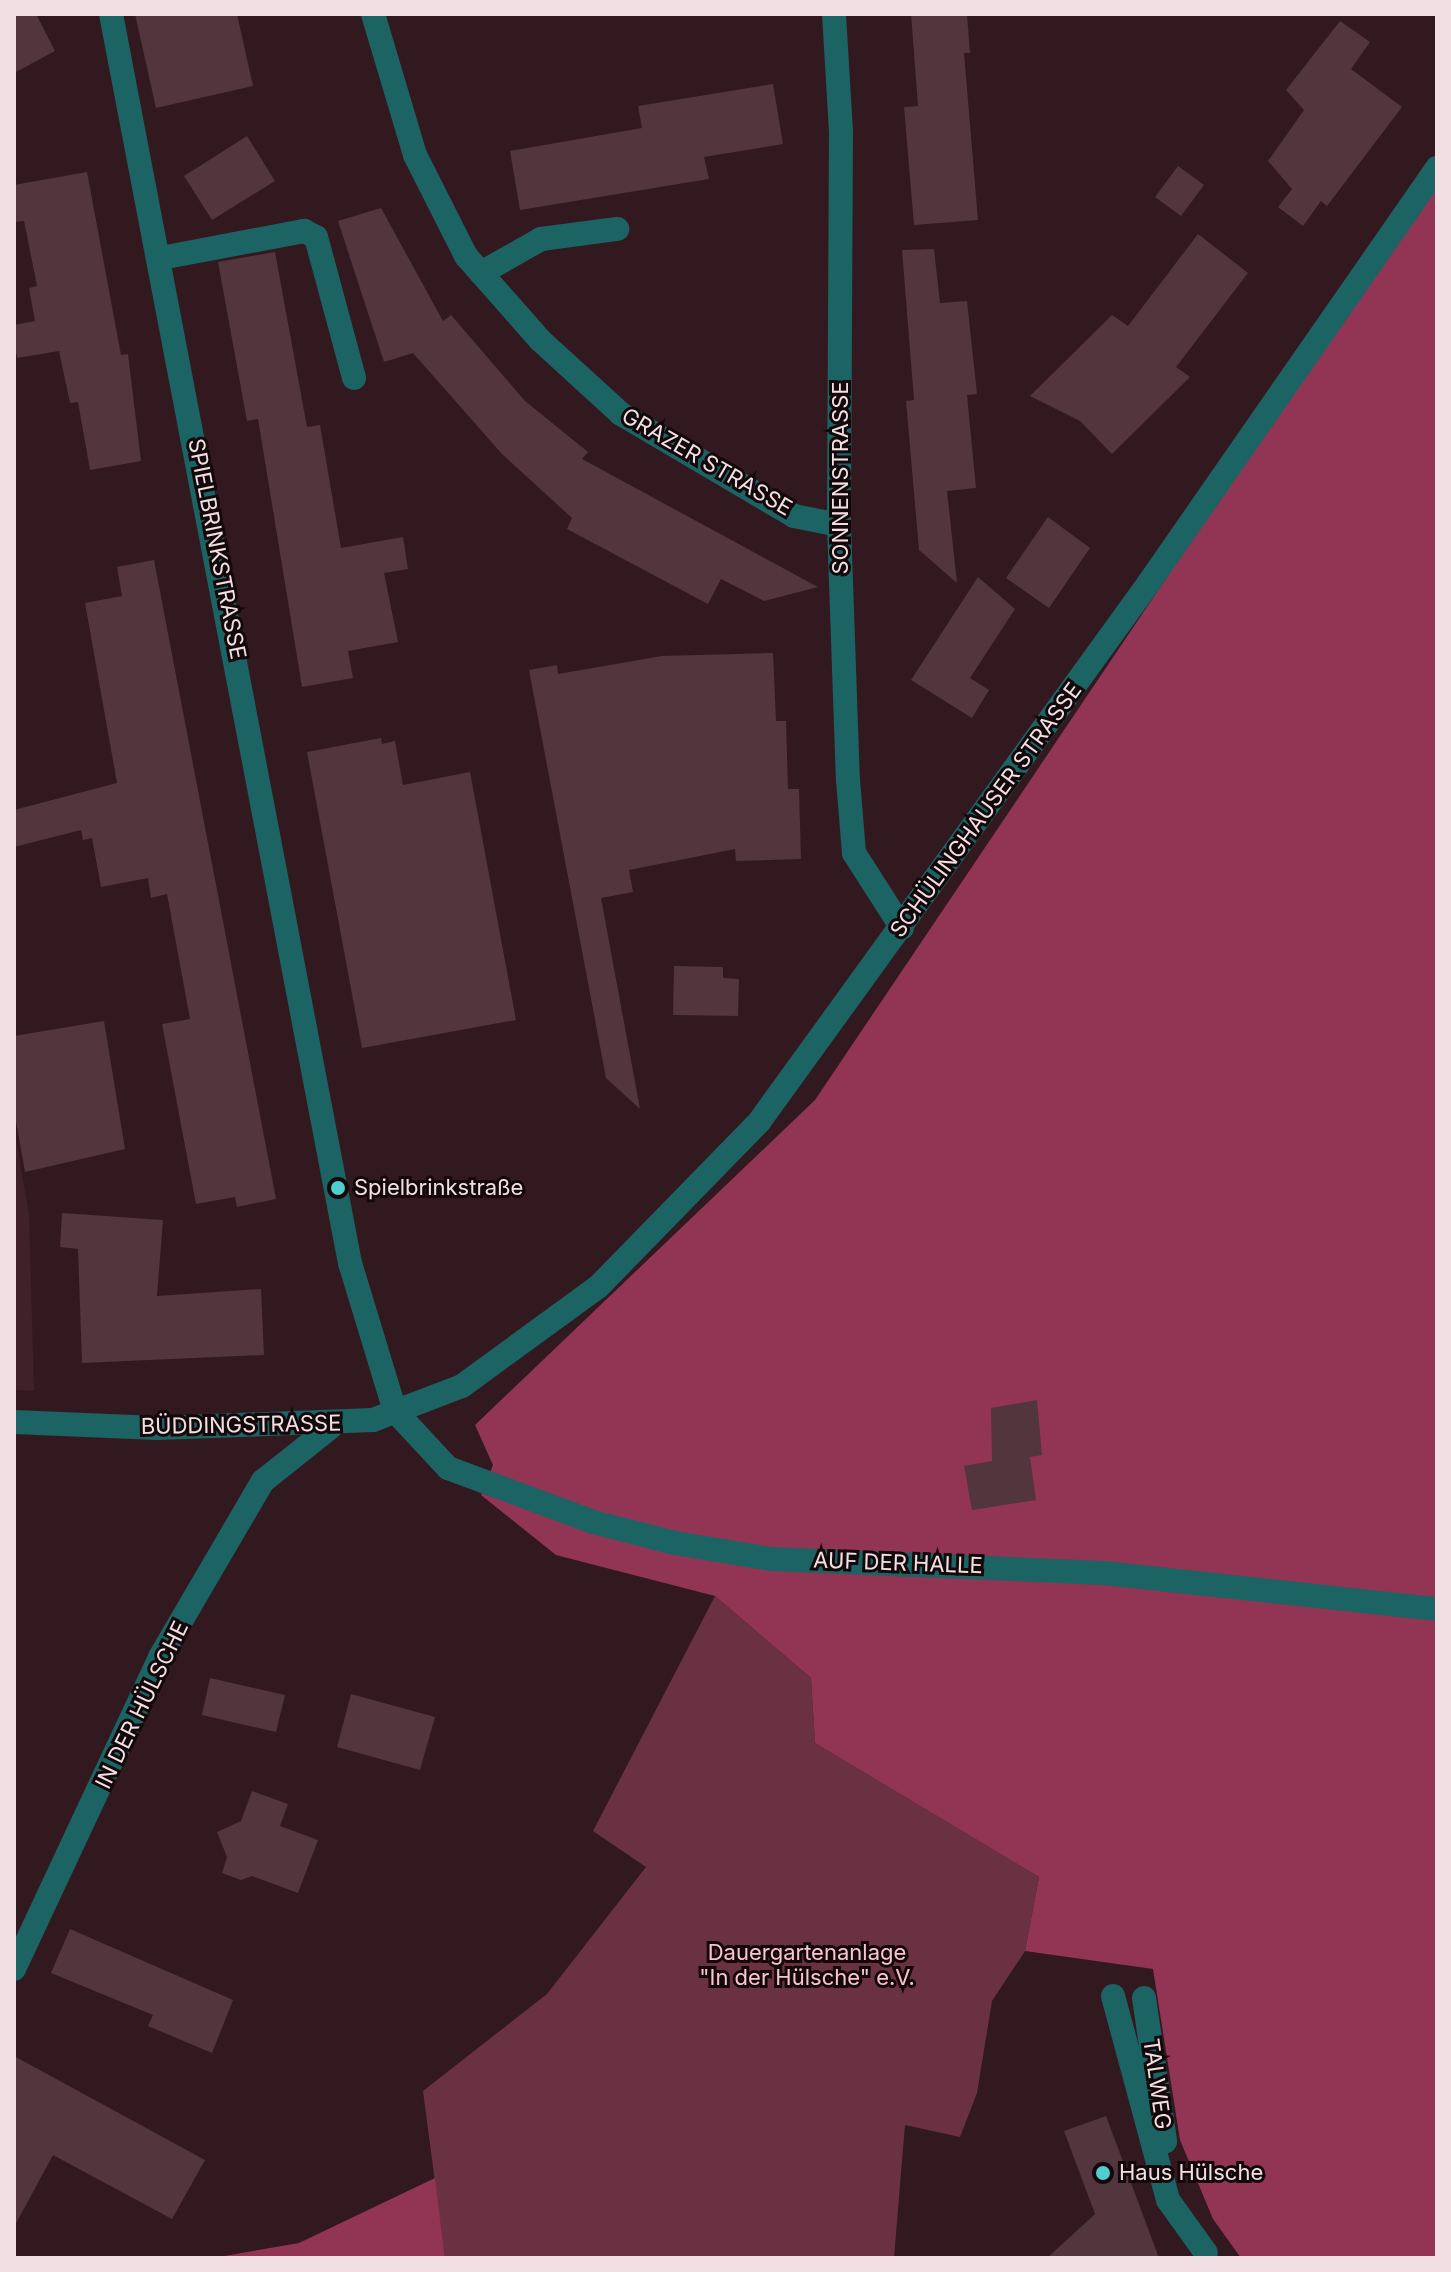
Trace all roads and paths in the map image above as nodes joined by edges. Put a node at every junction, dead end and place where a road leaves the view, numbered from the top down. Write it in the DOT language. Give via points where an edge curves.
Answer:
graph roads {
  1 [pos="111,14"];
  2 [pos="373,14"];
  3 [pos="834,14"];
  4 [pos="1437,168"];
  5 [pos="617,229"];
  6 [pos="161,258"];
  7 [pos="481,273"];
  8 [pos="354,378"];
  9 [pos="839,525"];
  10 [pos="902,928"];
  11 [pos="462,1386"];
  12 [pos="395,1411"];
  13 [pos="14,1422"];
  14 [pos="331,1427"];
  15 [pos="1437,1609"];
  16 [pos="14,1969"];
  17 [pos="1113,1996"];
  18 [pos="1144,1998"];
  19 [pos="1208,2256"];
  1 -- 6 [label="street, SPIELBRINKSTRASSE"];
  2 -- 7 [label="street, GRAZER STRASSE" via="415,155"];
  3 -- 9 [label="street, SONNENSTRASSE" via="841,131"];
  4 -- 10 [label="street, SCHÜLINGHAUSER STRASSE"];
  5 -- 7 [label="street" via="541,239"];
  6 -- 8 [label="street" via="304,231 316,237"];
  6 -- 12 [label="street, SPIELBRINKSTRASSE" via="350,1263"];
  7 -- 9 [label="street, GRAZER STRASSE" via="540,340 621,414 794,516"];
  9 -- 10 [label="street, SONNENSTRASSE" via="854,853"];
  10 -- 11 [label="street, SCHÜLINGHAUSER STRASSE" via="759,1122 598,1287"];
  11 -- 12 [label="street, BÜDDINGSTRASSE"];
  12 -- 14 [label="street, BÜDDINGSTRASSE"];
  12 -- 15 [label="street, AUF DER HALLE" via="448,1468 593,1522 675,1543 771,1559 1104,1573"];
  13 -- 14 [label="street, BÜDDINGSTRASSE"];
  14 -- 16 [label="street, IN DER HÜLSCHE" via="263,1481 160,1657"];
  17 -- 19 [label="street" via="1168,2200"];
  18 -- 19 [label="street, TALWEG" via="1161,2130"];
}
